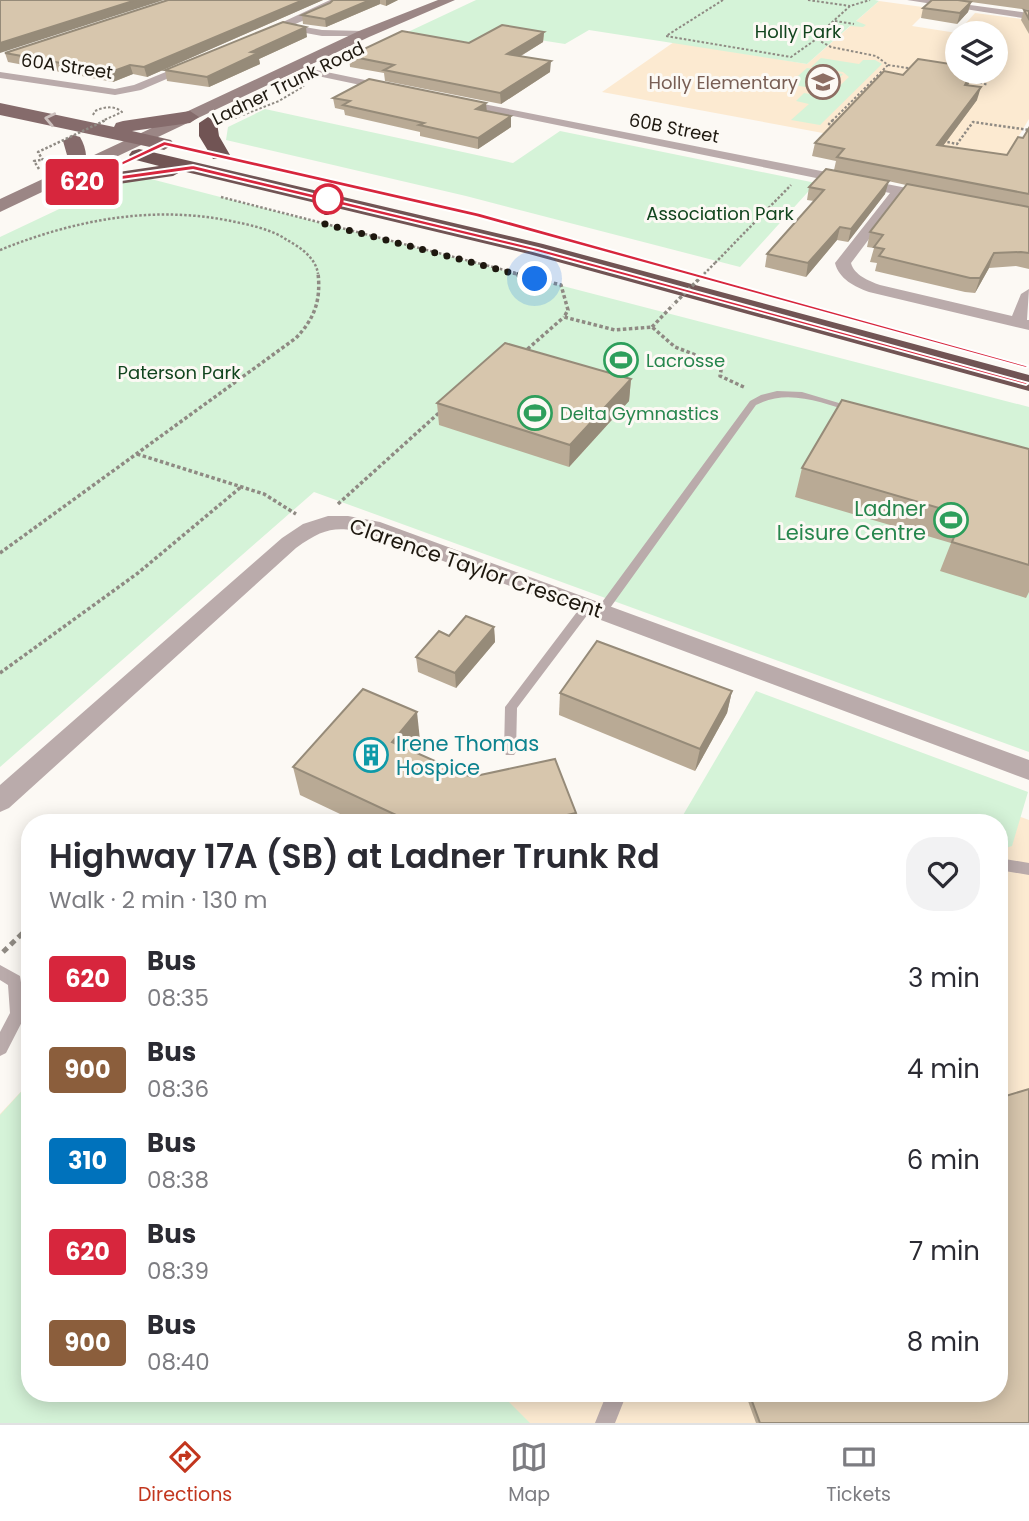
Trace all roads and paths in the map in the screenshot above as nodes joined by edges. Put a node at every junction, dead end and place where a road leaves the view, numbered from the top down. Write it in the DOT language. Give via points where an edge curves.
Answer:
graph roads {
  1 [pos="336,0"];
  2 [pos="449,0"];
  3 [pos="723,0"];
  4 [pos="808,0"];
  5 [pos="870,0"];
  6 [pos="912,0"];
  7 [pos="850,6"];
  8 [pos="422,13"];
  9 [pos="1029,16"];
  10 [pos="834,21"];
  11 [pos="854,24"];
  12 [pos="284,26"];
  13 [pos="322,33"];
  14 [pos="364,34"];
  15 [pos="821,37"];
  16 [pos="247,41"];
  17 [pos="337,47"];
  18 [pos="210,57"];
  19 [pos="888,65"];
  20 [pos="914,69"];
  21 [pos="0,75"];
  22 [pos="310,78"];
  23 [pos="985,84"];
  24 [pos="988,85"];
  25 [pos="409,92"];
  26 [pos="436,97"];
  27 [pos="0,109"];
  28 [pos="208,121"];
  29 [pos="97,122"];
  30 [pos="0,126"];
  31 [pos="841,126"];
  32 [pos="1029,130"];
  33 [pos="935,140"];
  34 [pos="74,141"];
  35 [pos="164,144"];
  36 [pos="141,147"];
  37 [pos="118,150"];
  38 [pos="219,155"];
  39 [pos="193,167"];
  40 [pos="50,172"];
  41 [pos="803,172"];
  42 [pos="76,177"];
  43 [pos="898,191"];
  44 [pos="222,197"];
  45 [pos="950,201"];
  46 [pos="0,206"];
  47 [pos="0,222"];
  48 [pos="0,250"];
  49 [pos="1029,294"];
  50 [pos="564,317"];
  51 [pos="1023,324"];
  52 [pos="652,327"];
  53 [pos="521,356"];
  54 [pos="1029,366"];
  55 [pos="1029,383"];
  56 [pos="763,396"];
  57 [pos="447,406"];
  58 [pos="861,411"];
  59 [pos="137,454"];
  60 [pos="242,487"];
  61 [pos="311,526"];
  62 [pos="0,553"];
  63 [pos="594,609"];
  64 [pos="0,673"];
  65 [pos="510,752"];
  66 [pos="1029,770"];
  67 [pos="0,801"];
  68 [pos="1008,866"];
  69 [pos="1029,869"];
  70 [pos="21,935"];
  71 [pos="0,956"];
  72 [pos="0,972"];
  73 [pos="0,1048"];
  74 [pos="614,1402"];
  75 [pos="605,1423"];
  1 -- 12 [label="street"];
  2 -- 8 [label="main road, Ladner Trunk Road"];
  3 -- 15 [label="path" via="666,36 791,57"];
  4 -- 7 [label="path"];
  5 -- 7 [label="path"];
  6 -- 9 [label="street"];
  7 -- 10 [label="path"];
  8 -- 14 [label="main road, Ladner Trunk Road"];
  8 -- 22 [label="main road, Ladner Trunk Road"];
  10 -- 11 [label="path"];
  10 -- 15 [label="path"];
  12 -- 13 [label="street"];
  12 -- 16 [label="street"];
  13 -- 14 [label="street"];
  13 -- 17 [label="street" via="338,40"];
  14 -- 17 [label="main road, Ladner Trunk Road"];
  15 -- 19 [label="path" via="820,41 831,47 876,56"];
  17 -- 28 [label="main road, Ladner Trunk Road"];
  18 -- 21 [label="street, 60A Street" via="129,90"];
  19 -- 20 [label="path"];
  19 -- 31 [label="path" via="829,124"];
  22 -- 25 [label="street"];
  22 -- 28 [label="main road, Ladner Trunk Road"];
  22 -- 28 [label="path" via="279,101"];
  23 -- 24 [label="path"];
  26 -- 41 [label="street, 60B Street"];
  29 -- 27 [label="main road, one-way"];
  28 -- 29 [label="main road"];
  28 -- 35 [label="main road, Ladner Trunk Road"];
  28 -- 36 [label="main road, Ladner Trunk Road"];
  28 -- 38 [label="highway" via="209,136"];
  29 -- 36 [label="main road"];
  29 -- 40 [label="path, bridge" via="95,111 117,108 122,112 38,152"];
  30 -- 34 [label="main road"];
  32 -- 33 [label="path" via="973,122 957,144"];
  34 -- 37 [label="main road"];
  34 -- 42 [label="main road"];
  35 -- 36 [label="main road"];
  35 -- 38 [label="highway"];
  36 -- 37 [label="main road"];
  36 -- 39 [label="highway"];
  36 -- 42 [label="main road, Ladner Trunk Road"];
  37 -- 42 [label="main road, Ladner Trunk Road"];
  38 -- 54 [label="highway" via="477,215"];
  39 -- 42 [label="highway"];
  39 -- 55 [label="highway" via="535,250"];
  41 -- 43 [label="street, 60B Street"];
  41 -- 52 [label="path, bridge"];
  42 -- 46 [label="main road, Ladner Trunk Road"];
  42 -- 47 [label="main road, Ladner Trunk Road"];
  43 -- 45 [label="street, 60B Street"];
  43 -- 51 [label="street" via="843,263 845,271 875,289"];
  44 -- 50 [label="path" via="561,285 568,310"];
  48 -- 59 [label="path" via="93,221 182,215 261,228 288,239 320,269 312,321 296,338"];
  49 -- 51 [label="street"];
  50 -- 52 [label="path" via="615,330"];
  50 -- 53 [label="path"];
  52 -- 56 [label="path" via="666,344 722,365 720,376"];
  56 -- 58 [label="lane" via="797,394"];
  56 -- 63 [label="lane"];
  57 -- 61 [label="path"];
  59 -- 60 [label="path"];
  59 -- 62 [label="path"];
  60 -- 61 [label="path" via="264,494"];
  60 -- 64 [label="path" via="138,573"];
  61 -- 63 [label="street, Clarence Taylor Crescent" via="339,521 373,527"];
  61 -- 67 [label="street"];
  63 -- 65 [label="lane" via="511,707"];
  63 -- 66 [label="street, Clarence Taylor Crescent"];
  68 -- 69 [label="lane"];
  70 -- 71 [label="path"];
  72 -- 73 [label="lane" via="15,981 18,1014"];
  74 -- 75 [label="lane"];
}
